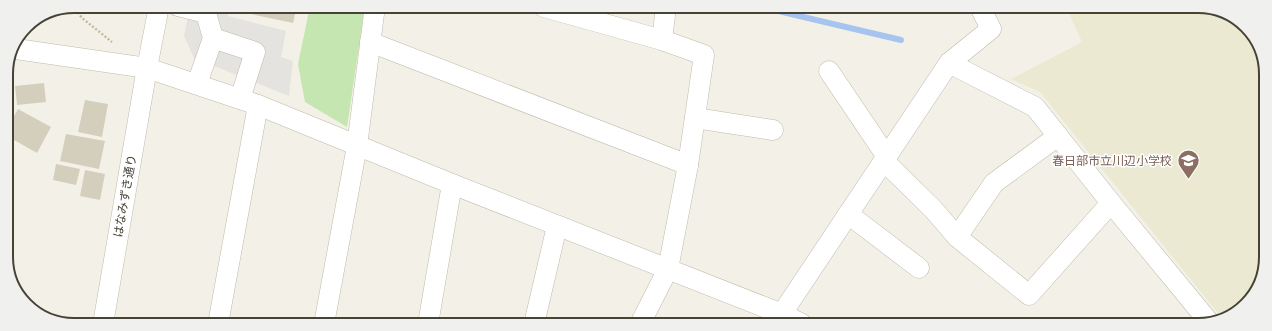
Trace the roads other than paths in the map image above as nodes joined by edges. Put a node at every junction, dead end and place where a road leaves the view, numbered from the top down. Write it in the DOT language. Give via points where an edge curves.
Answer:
graph roads {
  1 [pos="158,13"];
  2 [pos="206,13"];
  3 [pos="374,13"];
  4 [pos="575,13"];
  5 [pos="665,13"];
  6 [pos="983,13"];
  7 [pos="213,38"];
  8 [pos="662,40"];
  9 [pos="370,42"];
  10 [pos="18,49"];
  11 [pos="949,63"];
  12 [pos="147,68"];
  13 [pos="829,71"];
  14 [pos="196,84"];
  15 [pos="249,102"];
  16 [pos="695,118"];
  17 [pos="773,130"];
  18 [pos="1058,136"];
  19 [pos="357,146"];
  20 [pos="885,159"];
  21 [pos="688,165"];
  22 [pos="452,184"];
  23 [pos="1111,203"];
  24 [pos="848,214"];
  25 [pos="557,226"];
  26 [pos="957,237"];
  27 [pos="919,268"];
  28 [pos="668,269"];
  29 [pos="108,318"];
  30 [pos="219,318"];
  31 [pos="325,318"];
  32 [pos="429,318"];
  33 [pos="535,318"];
  34 [pos="643,318"];
  35 [pos="776,318"];
  36 [pos="779,318"];
  37 [pos="1205,318"];
  1 -- 12 [label="street, はなみずき通り"];
  2 -- 7 [label="street"];
  3 -- 9 [label="street"];
  4 -- 8 [label="street"];
  5 -- 8 [label="street"];
  6 -- 11 [label="street" via="991,29"];
  7 -- 14 [label="street"];
  7 -- 15 [label="street" via="255,52"];
  8 -- 16 [label="street" via="704,55"];
  9 -- 19 [label="street"];
  9 -- 21 [label="street"];
  10 -- 12 [label="street"];
  11 -- 18 [label="street" via="1035,107"];
  11 -- 20 [label="street"];
  12 -- 14 [label="street"];
  12 -- 29 [label="street, はなみずき通り"];
  13 -- 20 [label="street"];
  14 -- 15 [label="street"];
  15 -- 19 [label="street"];
  15 -- 30 [label="street"];
  16 -- 17 [label="street"];
  16 -- 21 [label="street"];
  18 -- 23 [label="street"];
  18 -- 26 [label="street" via="994,183"];
  19 -- 22 [label="street"];
  19 -- 31 [label="street"];
  20 -- 24 [label="street"];
  20 -- 26 [label="street" via="934,209"];
  21 -- 28 [label="street"];
  22 -- 25 [label="street"];
  22 -- 32 [label="street"];
  23 -- 26 [label="street" via="1029,295"];
  23 -- 37 [label="street"];
  24 -- 27 [label="street"];
  24 -- 36 [label="street"];
  25 -- 28 [label="street"];
  25 -- 33 [label="street"];
  28 -- 34 [label="street"];
  28 -- 35 [label="street"];
}
